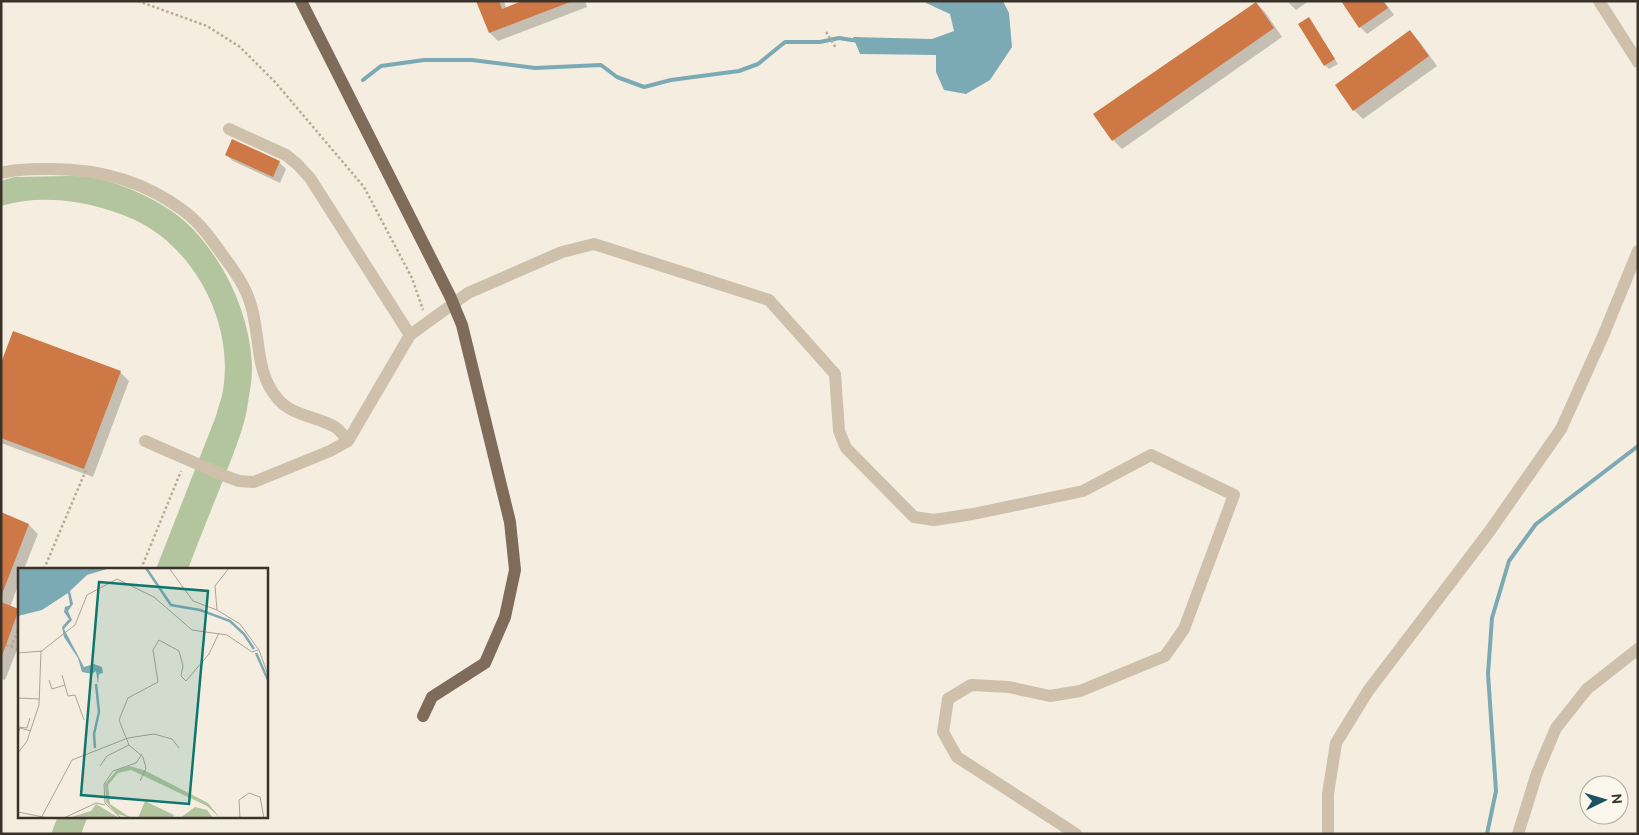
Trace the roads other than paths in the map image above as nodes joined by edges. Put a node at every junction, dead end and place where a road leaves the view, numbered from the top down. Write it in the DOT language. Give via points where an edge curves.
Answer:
graph roads {
  1 [pos="300,1"];
  2 [pos="1599,1"];
  3 [pos="1638,62"];
  4 [pos="229,130"];
  5 [pos="1,173"];
  6 [pos="1638,250"];
  7 [pos="453,304"];
  8 [pos="410,336"];
  9 [pos="145,441"];
  10 [pos="348,441"];
  11 [pos="1638,649"];
  12 [pos="423,716"];
  13 [pos="1076,834"];
  14 [pos="1328,834"];
  15 [pos="1518,834"];
  1 -- 7 [label="main road"];
  2 -- 3 [label="street"];
  4 -- 8 [label="street" via="286,155 310,178"];
  5 -- 10 [label="street" via="41,169 95,172 145,187 185,211 216,245 250,301 264,378 278,400 297,413 336,428"];
  6 -- 14 [label="street" via="1604,336 1561,429 1489,532 1368,691 1336,743 1328,794"];
  7 -- 8 [label="street"];
  7 -- 12 [label="main road" via="462,324 510,522 515,570 505,617 486,663 432,697"];
  7 -- 13 [label="street" via="468,293 562,252 594,244 769,300 836,374 839,431 846,448 914,517 934,520 1083,491 1151,455 1234,496 1184,629 1165,656 1080,691 1050,696 971,685 948,699 943,732 957,757"];
  8 -- 10 [label="street"];
  9 -- 10 [label="street" via="225,476 254,482"];
  11 -- 15 [label="street" via="1587,689 1556,728 1537,773"];
}
